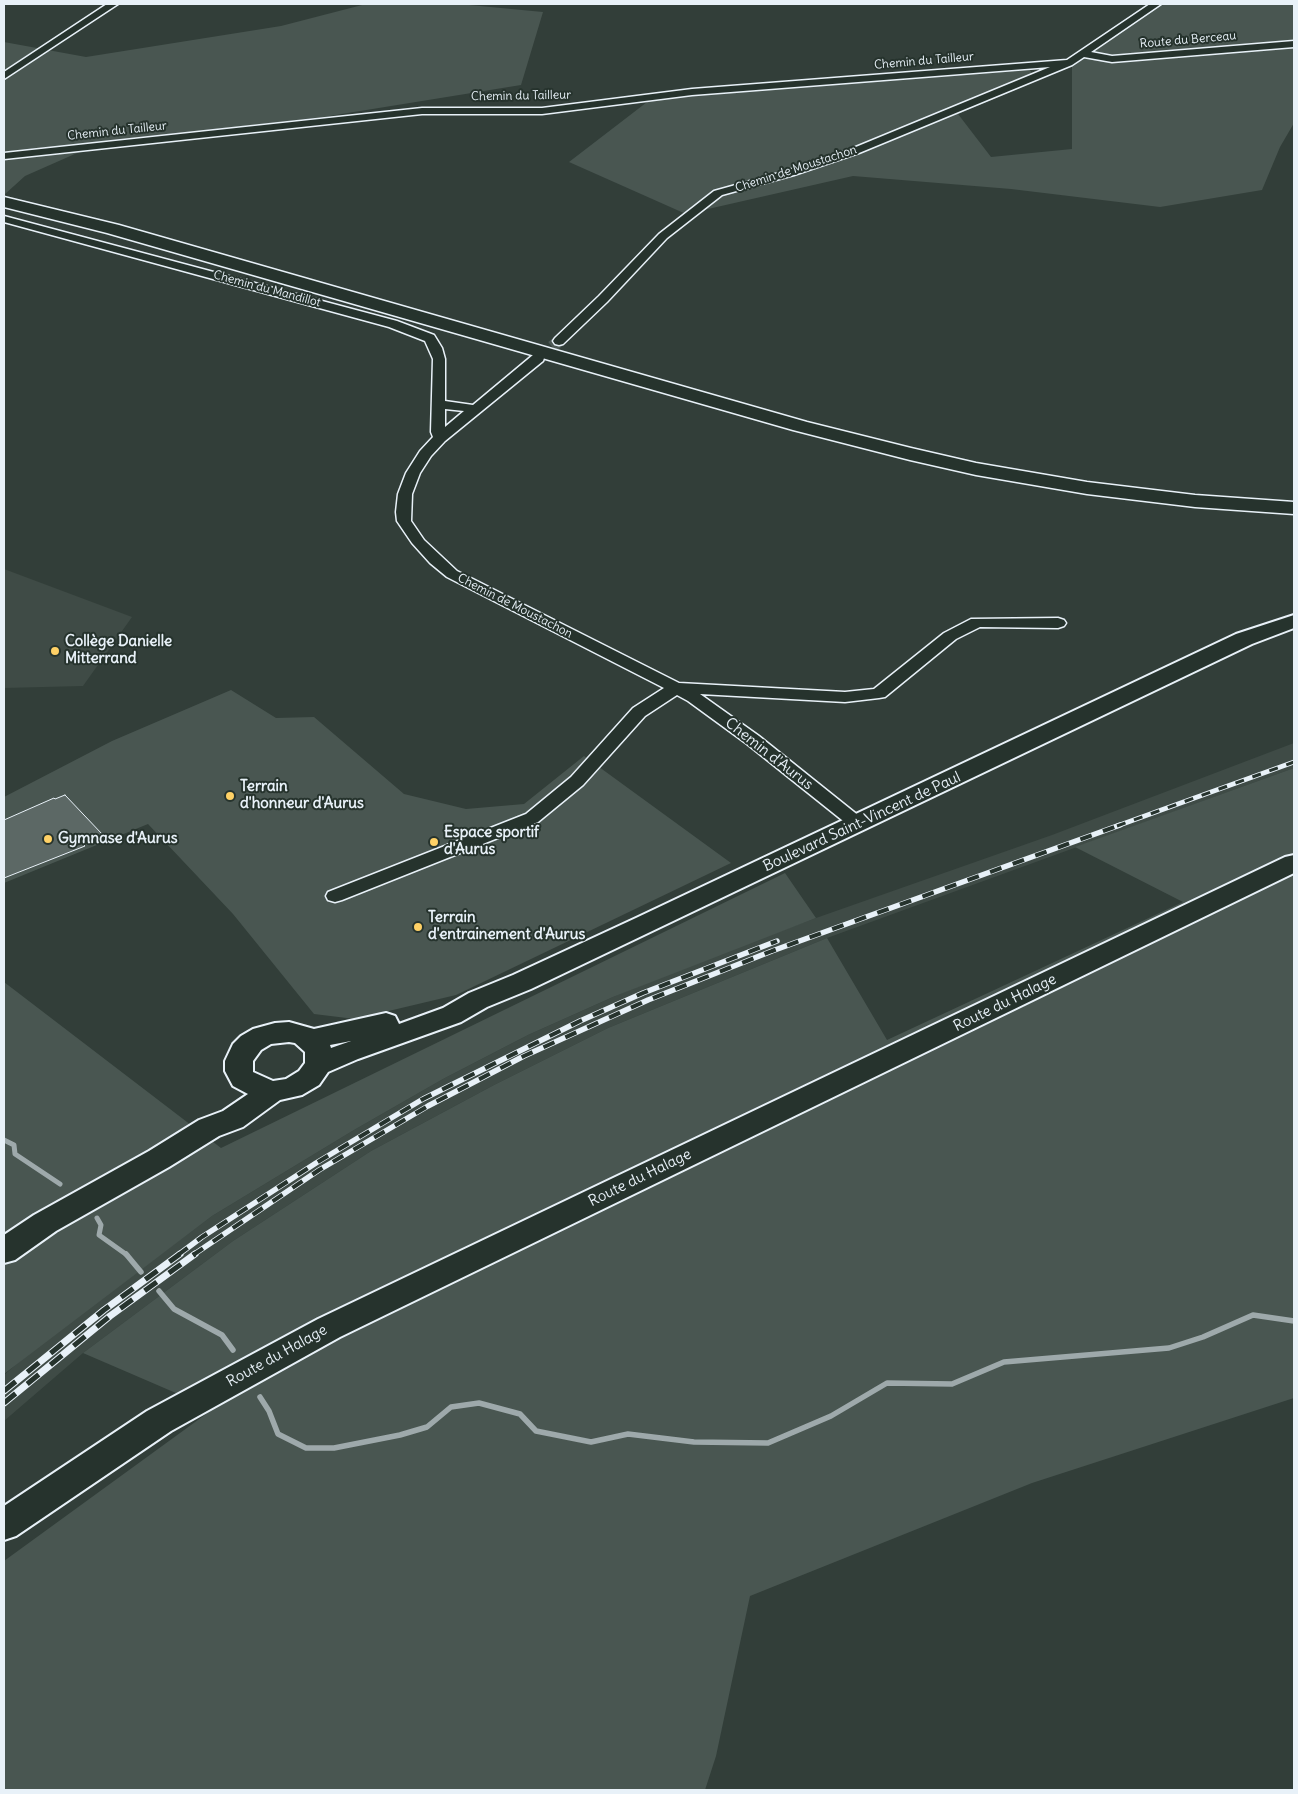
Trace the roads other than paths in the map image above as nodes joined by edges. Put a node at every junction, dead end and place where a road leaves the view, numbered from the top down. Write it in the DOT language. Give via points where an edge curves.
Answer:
graph roads {
  1 [pos="113,4"];
  2 [pos="1156,4"];
  3 [pos="1294,44"];
  4 [pos="1076,59"];
  5 [pos="4,76"];
  6 [pos="4,156"];
  7 [pos="4,195"];
  8 [pos="4,202"];
  9 [pos="4,219"];
  10 [pos="559,341"];
  11 [pos="538,358"];
  12 [pos="438,404"];
  13 [pos="476,410"];
  14 [pos="440,438"];
  15 [pos="1294,496"];
  16 [pos="1294,508"];
  17 [pos="1294,605"];
  18 [pos="1294,620"];
  19 [pos="1058,623"];
  20 [pos="1244,639"];
  21 [pos="677,688"];
  22 [pos="858,824"];
  23 [pos="1294,863"];
  24 [pos="335,896"];
  25 [pos="478,1000"];
  26 [pos="310,1040"];
  27 [pos="318,1065"];
  28 [pos="244,1079"];
  29 [pos="273,1091"];
  30 [pos="209,1128"];
  31 [pos="4,1252"];
  32 [pos="4,1525"];
  1 -- 5 [label="street"];
  2 -- 4 [label="street"];
  3 -- 4 [label="street, Route du Berceau"];
  4 -- 6 [label="street, Chemin du Tailleur" via="701,91 542,111 422,111"];
  4 -- 10 [label="street, Chemin de Moustachon" via="855,151 718,193 663,236"];
  7 -- 15 [label="highway" via="127,226 752,403 925,448 1081,476 1191,489"];
  8 -- 16 [label="highway" via="122,232 783,421 910,454 1087,488"];
  9 -- 12 [label="street, Chemin du Mandillot" via="415,331 430,338 436,348 439,359"];
  11 -- 13 [label="street, Chemin de Moustachon"];
  12 -- 13 [label="street"];
  12 -- 14 [label="street, Chemin du Mandillot"];
  13 -- 14 [label="street, Chemin de Moustachon"];
  14 -- 21 [label="street, Chemin de Moustachon" via="413,473 403,512 404,521 435,560 452,574"];
  17 -- 20 [label="main road"];
  18 -- 20 [label="main road"];
  19 -- 21 [label="street" via="977,622 950,636 878,693 845,698"];
  20 -- 22 [label="main road, Boulevard Saint-Vincent de Paul"];
  21 -- 22 [label="street, Chemin d'Aurus" via="753,740"];
  21 -- 24 [label="street" via="639,712 577,781 532,818"];
  22 -- 25 [label="main road, Boulevard Saint-Vincent de Paul"];
  23 -- 32 [label="main road, Route du Halage" via="329,1328 159,1421"];
  25 -- 26 [label="main road, Boulevard Saint-Vincent de Paul"];
  25 -- 27 [label="main road, Boulevard Saint-Vincent de Paul" via="452,1015"];
  26 -- 27 [label="main road" via="320,1056"];
  26 -- 28 [label="main road" via="289,1032 254,1041 243,1051 239,1061"];
  27 -- 29 [label="main road" via="301,1084"];
  28 -- 29 [label="main road" via="261,1089"];
  28 -- 30 [label="main road"];
  29 -- 30 [label="main road" via="233,1119"];
  30 -- 31 [label="main road" via="45,1223"];
}
